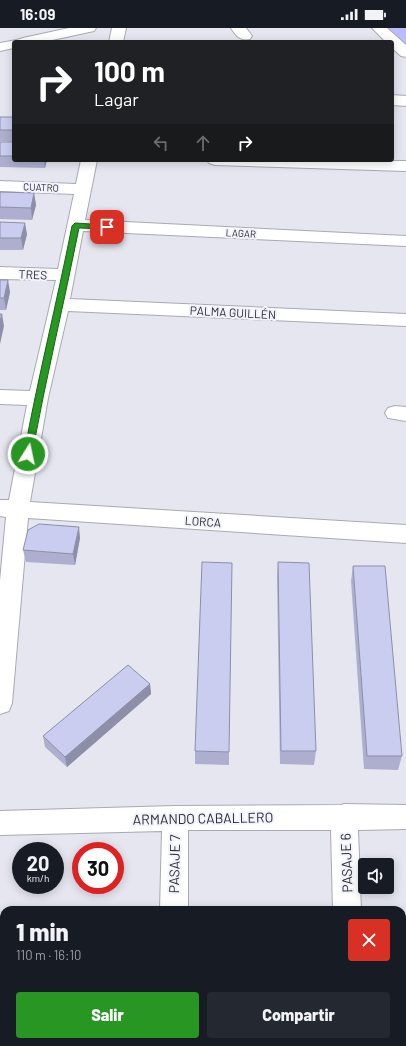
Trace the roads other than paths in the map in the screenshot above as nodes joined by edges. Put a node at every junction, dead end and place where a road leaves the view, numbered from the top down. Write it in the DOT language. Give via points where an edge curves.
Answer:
graph roads {
  1 [pos="89,28"];
  2 [pos="119,28"];
  3 [pos="379,28"];
  4 [pos="32,40"];
  5 [pos="116,40"];
  6 [pos="392,40"];
  7 [pos="394,42"];
  8 [pos="406,53"];
  9 [pos="394,100"];
  10 [pos="406,101"];
  11 [pos="89,162"];
  12 [pos="279,162"];
  13 [pos="406,166"];
  14 [pos="0,186"];
  15 [pos="83,189"];
  16 [pos="75,226"];
  17 [pos="406,241"];
  18 [pos="0,273"];
  19 [pos="66,275"];
  20 [pos="60,305"];
  21 [pos="406,320"];
  22 [pos="0,397"];
  23 [pos="38,398"];
  24 [pos="9,509"];
  25 [pos="406,534"];
  26 [pos="0,702"];
  27 [pos="344,816"];
  28 [pos="406,817"];
  29 [pos="175,818"];
  30 [pos="0,823"];
  31 [pos="174,906"];
  32 [pos="348,906"];
  1 -- 4 [label="street"];
  2 -- 5 [label="street"];
  3 -- 6 [label="street"];
  7 -- 8 [label="street"];
  9 -- 10 [label="street"];
  11 -- 15 [label="street"];
  12 -- 13 [label="street"];
  14 -- 15 [label="street, CUATRO"];
  15 -- 16 [label="street"];
  16 -- 17 [label="street, LAGAR"];
  16 -- 19 [label="street"];
  18 -- 19 [label="street, TRES"];
  19 -- 20 [label="street"];
  20 -- 21 [label="street, PALMA GUILLÉN"];
  20 -- 23 [label="street"];
  22 -- 23 [label="street"];
  23 -- 24 [label="street"];
  24 -- 25 [label="street, LORCA"];
  24 -- 26 [label="street"];
  27 -- 28 [label="street, ARMANDO CABALLERO"];
  27 -- 29 [label="street, ARMANDO CABALLERO"];
  27 -- 32 [label="street, PASAJE 6"];
  29 -- 30 [label="street, ARMANDO CABALLERO"];
  29 -- 31 [label="street, PASAJE 7"];
}
